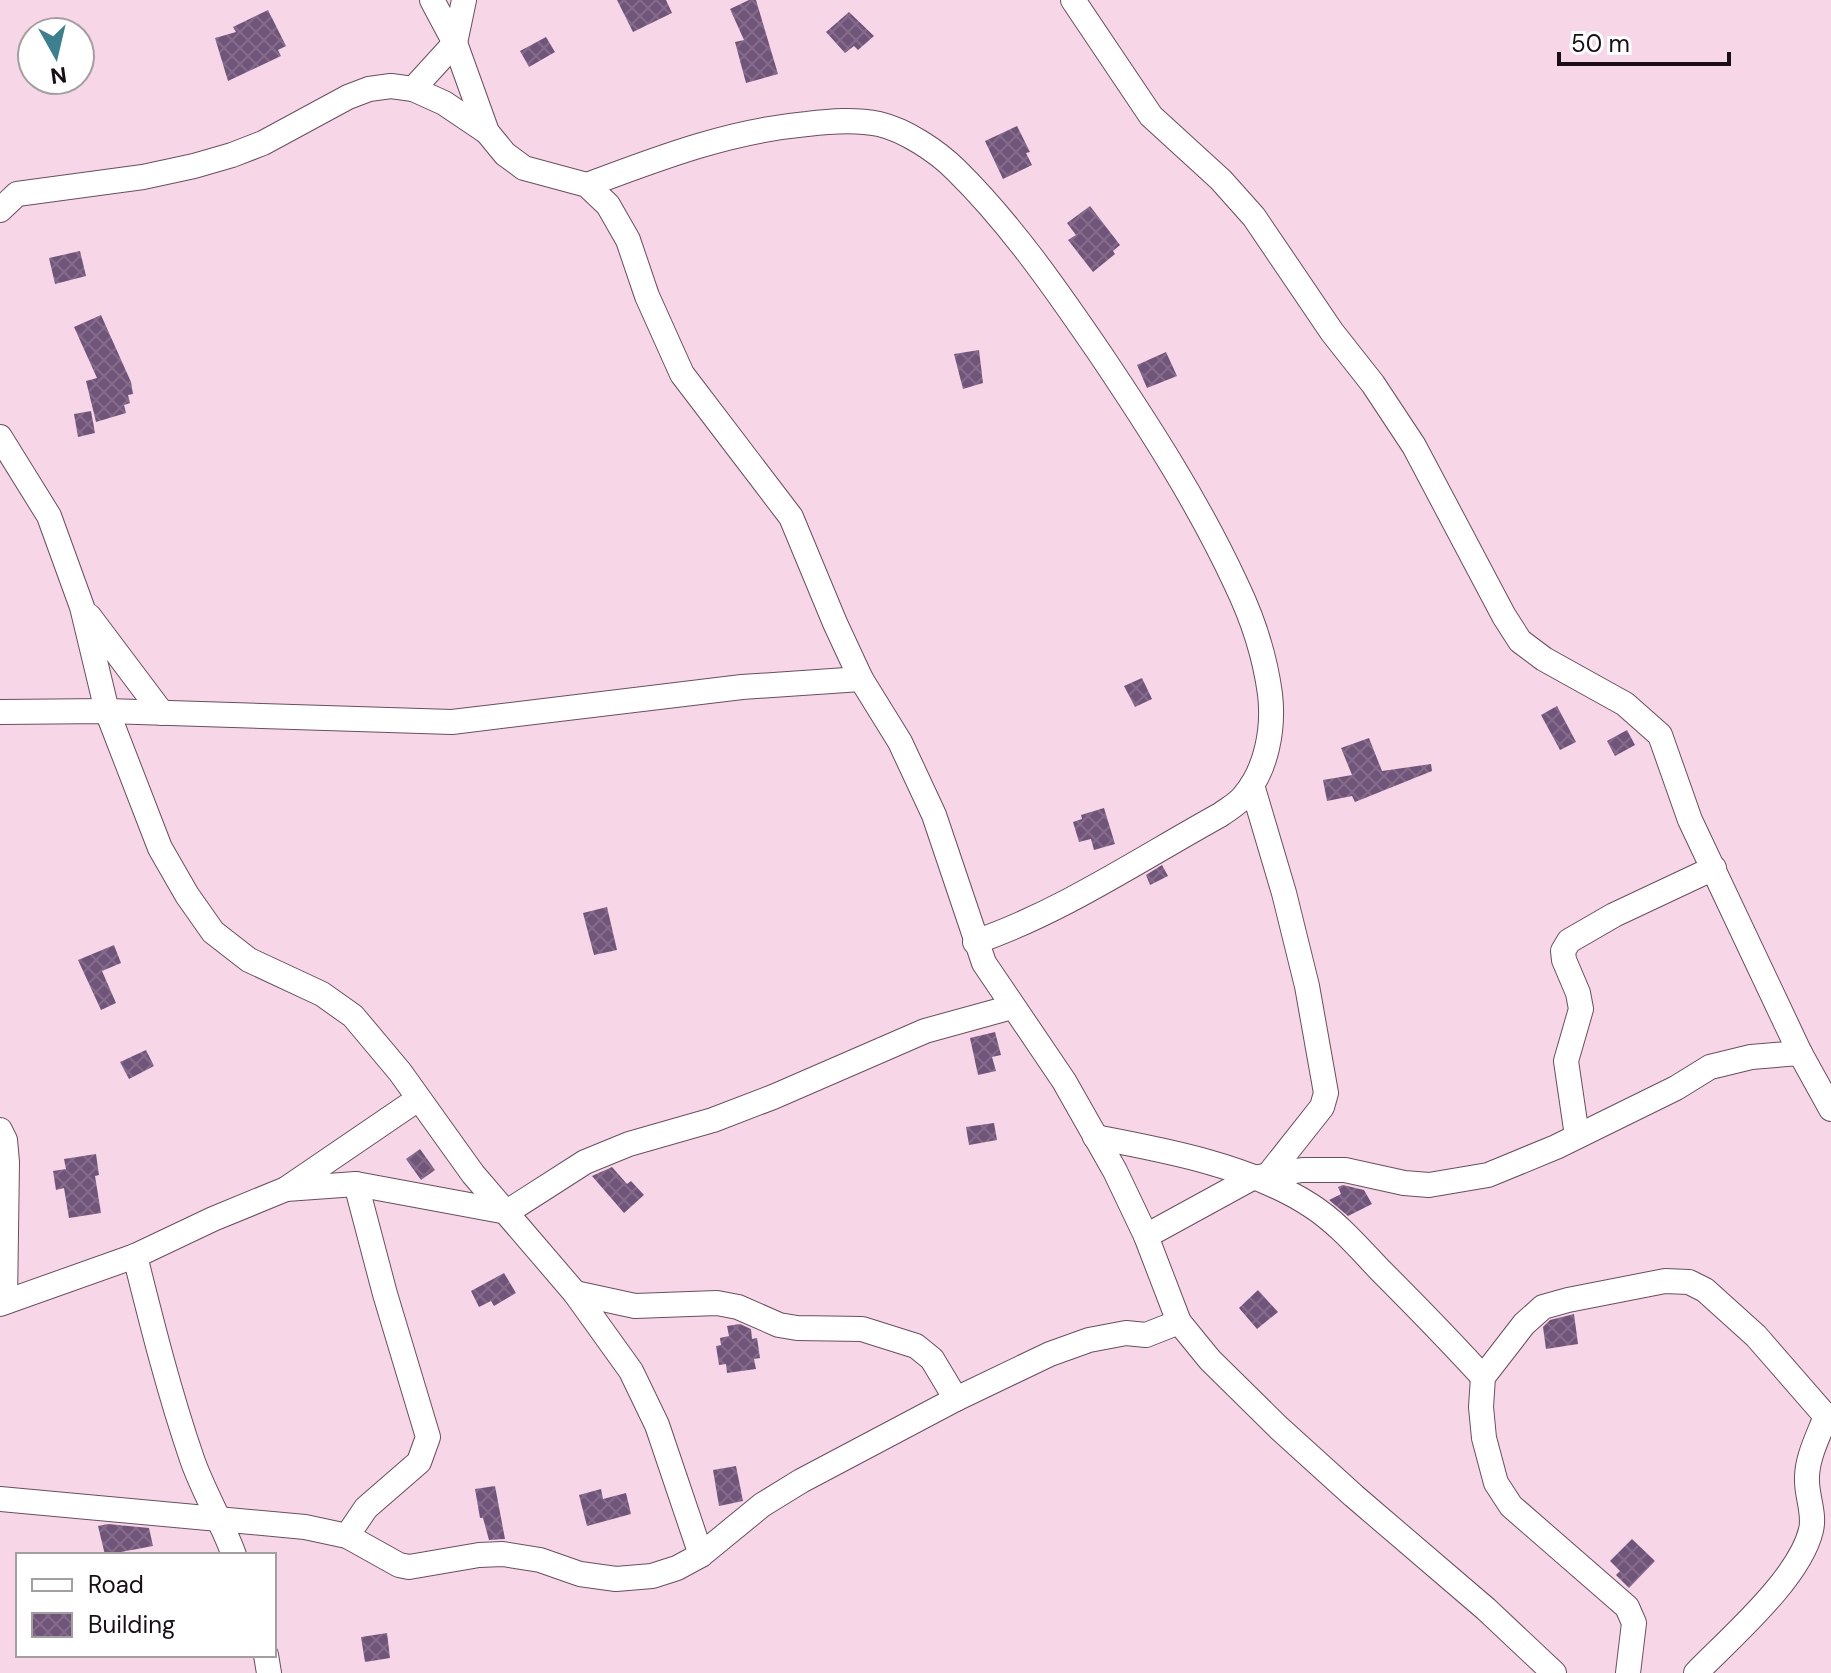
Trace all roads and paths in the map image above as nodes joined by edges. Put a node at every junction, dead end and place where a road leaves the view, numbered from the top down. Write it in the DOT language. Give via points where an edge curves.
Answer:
graph roads {
  1 [pos="432,0"];
  2 [pos="464,0"];
  3 [pos="1073,0"];
  4 [pos="455,43"];
  5 [pos="413,89"];
  6 [pos="487,132"];
  7 [pos="587,185"];
  8 [pos="0,210"];
  9 [pos="0,437"];
  10 [pos="82,607"];
  11 [pos="861,679"];
  12 [pos="107,711"];
  13 [pos="0,712"];
  14 [pos="162,713"];
  15 [pos="1252,785"];
  16 [pos="1714,868"];
  17 [pos="975,942"];
  18 [pos="1012,1007"];
  19 [pos="1800,1053"];
  20 [pos="418,1099"];
  21 [pos="1831,1109"];
  22 [pos="0,1130"];
  23 [pos="1577,1136"];
  24 [pos="1095,1137"];
  25 [pos="1261,1176"];
  26 [pos="356,1184"];
  27 [pos="286,1189"];
  28 [pos="507,1212"];
  29 [pos="1146,1236"];
  30 [pos="135,1256"];
  31 [pos="575,1293"];
  32 [pos="2,1303"];
  33 [pos="1179,1322"];
  34 [pos="1483,1377"];
  35 [pos="956,1399"];
  36 [pos="1828,1419"];
  37 [pos="0,1499"];
  38 [pos="220,1518"];
  39 [pos="347,1536"];
  40 [pos="233,1553"];
  41 [pos="701,1555"];
  42 [pos="1554,1673"];
  43 [pos="1628,1673"];
  44 [pos="1696,1673"];
  1 -- 4 [label="street"];
  2 -- 4 [label="street"];
  3 -- 16 [label="street" via="1151,116 1254,217 1373,384 1414,446 1520,641 1625,704 1660,735 1684,806"];
  4 -- 5 [label="street"];
  4 -- 6 [label="street"];
  5 -- 6 [label="street"];
  5 -- 8 [label="street" via="369,89 263,143 194,166 17,194"];
  6 -- 7 [label="street" via="524,168"];
  7 -- 11 [label="street" via="608,205 628,240 682,374 791,517"];
  7 -- 15 [label="street" via="708,141 844,120 881,125 915,140 955,168 1011,233 1132,400 1238,586 1270,693 1265,757"];
  9 -- 10 [label="street" via="49,516"];
  10 -- 12 [label="street"];
  10 -- 14 [label="street"];
  11 -- 14 [label="street" via="742,687 452,722"];
  11 -- 17 [label="street" via="900,742 934,815"];
  12 -- 13 [label="street"];
  12 -- 14 [label="street"];
  12 -- 20 [label="street" via="160,848 213,932 249,960 322,994 353,1016"];
  15 -- 17 [label="street" via="1220,815 1051,911"];
  15 -- 25 [label="street" via="1284,893 1326,1093 1322,1107"];
  16 -- 19 [label="street"];
  16 -- 23 [label="street" via="1614,915 1569,941 1563,951 1581,1009 1566,1061"];
  17 -- 18 [label="street"];
  18 -- 24 [label="street" via="1064,1081"];
  18 -- 28 [label="street" via="925,1031 713,1120 614,1150 585,1162"];
  19 -- 21 [label="street"];
  19 -- 23 [label="street" via="1718,1064"];
  20 -- 27 [label="street"];
  20 -- 28 [label="street"];
  22 -- 32 [label="street" via="7,1162"];
  23 -- 25 [label="street" via="1488,1175 1429,1185 1345,1170"];
  24 -- 25 [label="street"];
  24 -- 29 [label="street"];
  25 -- 29 [label="street"];
  25 -- 34 [label="street" via="1344,1232"];
  26 -- 27 [label="street"];
  26 -- 28 [label="street"];
  26 -- 39 [label="street" via="428,1437 419,1462 366,1508"];
  27 -- 30 [label="street"];
  28 -- 31 [label="street"];
  29 -- 33 [label="street"];
  30 -- 32 [label="street"];
  30 -- 38 [label="street" via="189,1449"];
  31 -- 35 [label="street" via="635,1306 717,1303 779,1325 862,1329 916,1346 932,1359"];
  31 -- 41 [label="street" via="631,1371 657,1425"];
  33 -- 35 [label="street" via="1146,1335 1089,1340"];
  33 -- 42 [label="street" via="1279,1428"];
  34 -- 36 [label="street" via="1543,1307 1624,1288 1689,1282 1756,1336"];
  34 -- 43 [label="street" via="1484,1438 1496,1483 1511,1506 1627,1607 1634,1623"];
  35 -- 41 [label="street" via="762,1505"];
  36 -- 44 [label="street" via="1807,1466 1812,1528 1804,1548 1793,1569"];
  37 -- 38 [label="street"];
  38 -- 39 [label="street"];
  38 -- 40 [label="street"];
  39 -- 41 [label="street" via="409,1567 479,1555 522,1555 580,1574 616,1579 652,1576"];
}
